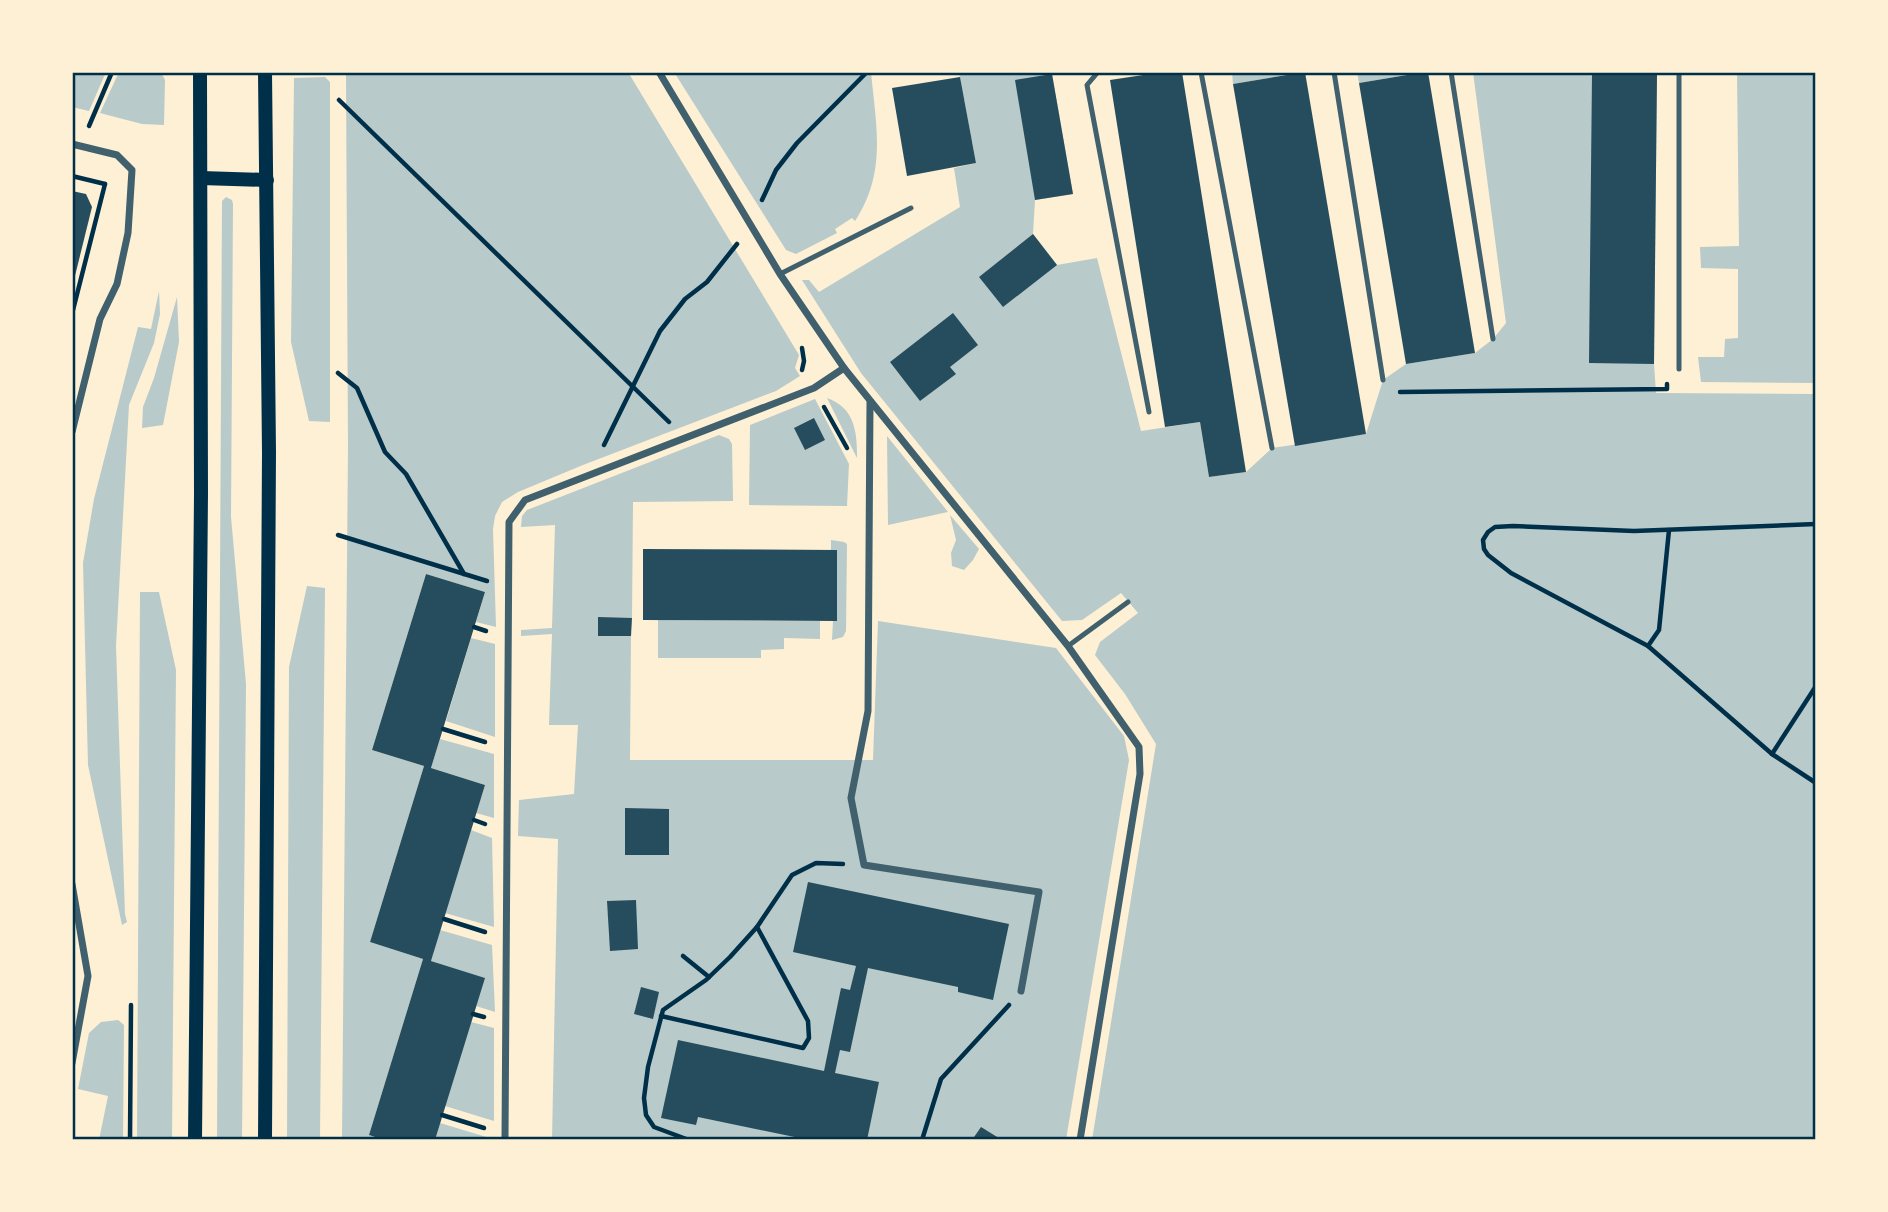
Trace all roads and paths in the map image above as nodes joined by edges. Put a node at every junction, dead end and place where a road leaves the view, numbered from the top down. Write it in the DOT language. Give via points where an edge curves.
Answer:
graph roads {
  1 [pos="112,72"];
  2 [pos="200,72"];
  3 [pos="265,72"];
  4 [pos="659,72"];
  5 [pos="867,72"];
  6 [pos="1098,72"];
  7 [pos="1200,72"];
  8 [pos="1334,72"];
  9 [pos="1451,72"];
  10 [pos="1679,72"];
  11 [pos="339,100"];
  12 [pos="76,145"];
  13 [pos="201,178"];
  14 [pos="267,180"];
  15 [pos="105,184"];
  16 [pos="911,208"];
  17 [pos="751,225"];
  18 [pos="733,234"];
  19 [pos="738,243"];
  20 [pos="745,254"];
  21 [pos="780,274"];
  22 [pos="72,314"];
  23 [pos="795,336"];
  24 [pos="1493,339"];
  25 [pos="844,368"];
  26 [pos="1679,369"];
  27 [pos="338,373"];
  28 [pos="1382,380"];
  29 [pos="633,387"];
  30 [pos="814,388"];
  31 [pos="1667,389"];
  32 [pos="870,402"];
  33 [pos="1149,412"];
  34 [pos="72,432"];
  35 [pos="684,437"];
  36 [pos="1272,448"];
  37 [pos="848,451"];
  38 [pos="594,473"];
  39 [pos="1816,524"];
  40 [pos="1669,530"];
  41 [pos="338,535"];
  42 [pos="464,573"];
  43 [pos="508,587"];
  44 [pos="1128,602"];
  45 [pos="1068,646"];
  46 [pos="1648,646"];
  47 [pos="1816,686"];
  48 [pos="443,729"];
  49 [pos="491,744"];
  50 [pos="1772,754"];
  51 [pos="1816,783"];
  52 [pos="864,865"];
  53 [pos="72,884"];
  54 [pos="443,919"];
  55 [pos="757,927"];
  56 [pos="488,933"];
  57 [pos="683,956"];
  58 [pos="709,977"];
  59 [pos="1021,991"];
  60 [pos="131,1005"];
  61 [pos="662,1016"];
  62 [pos="72,1063"];
  63 [pos="442,1115"];
  64 [pos="489,1130"];
  65 [pos="130,1140"];
  66 [pos="195,1140"];
  67 [pos="265,1140"];
  68 [pos="505,1140"];
  69 [pos="689,1140"];
  70 [pos="922,1140"];
  71 [pos="1080,1140"];
  1 -- 12 [label="path"];
  2 -- 13 [label="main road"];
  3 -- 14 [label="main road"];
  4 -- 17 [label="street"];
  5 -- 17 [label="path" via="776,170"];
  6 -- 33 [label="lane" via="1087,85"];
  7 -- 36 [label="lane"];
  8 -- 28 [label="lane"];
  9 -- 24 [label="lane"];
  10 -- 26 [label="lane"];
  11 -- 29 [label="path"];
  12 -- 34 [label="street" via="117,155 132,170 128,233 117,284 100,319"];
  13 -- 14 [label="main road"];
  13 -- 66 [label="main road"];
  14 -- 67 [label="main road"];
  15 -- 22 [label="path"];
  16 -- 21 [label="lane"];
  17 -- 21 [label="street"];
  18 -- 19 [label="path"];
  19 -- 20 [label="path"];
  19 -- 29 [label="path" via="660,331"];
  21 -- 25 [label="street"];
  23 -- 30 [label="path" via="802,348 801,369"];
  25 -- 30 [label="street"];
  25 -- 32 [label="street"];
  27 -- 42 [label="path" via="357,388 386,452 406,474"];
  28 -- 31 [label="path" via="1388,392"];
  29 -- 35 [label="path"];
  29 -- 38 [label="path"];
  30 -- 35 [label="street"];
  30 -- 37 [label="path"];
  32 -- 45 [label="street"];
  32 -- 52 [label="street" via="868,710 851,799"];
  35 -- 38 [label="street"];
  38 -- 43 [label="street" via="525,500 509,522"];
  39 -- 40 [label="path"];
  40 -- 46 [label="path" via="1659,630"];
  40 -- 46 [label="path" via="1513,526 1495,527 1483,540 1488,555 1511,573"];
  41 -- 42 [label="path"];
  42 -- 43 [label="path"];
  43 -- 68 [label="street"];
  44 -- 45 [label="lane"];
  45 -- 71 [label="street" via="1139,747 1140,775"];
  46 -- 50 [label="path"];
  47 -- 50 [label="path"];
  48 -- 49 [label="path"];
  50 -- 51 [label="path"];
  52 -- 55 [label="path" via="816,863 792,875"];
  52 -- 59 [label="street" via="1040,892"];
  53 -- 62 [label="street" via="88,976"];
  54 -- 56 [label="path"];
  55 -- 58 [label="path"];
  55 -- 61 [label="path" via="808,1021 809,1038 803,1048"];
  57 -- 58 [label="path"];
  58 -- 61 [label="path" via="663,1010"];
  59 -- 70 [label="path" via="941,1079"];
  60 -- 65 [label="path"];
  61 -- 69 [label="path" via="648,1067 646,1115 654,1127"];
  63 -- 64 [label="path"];
}
